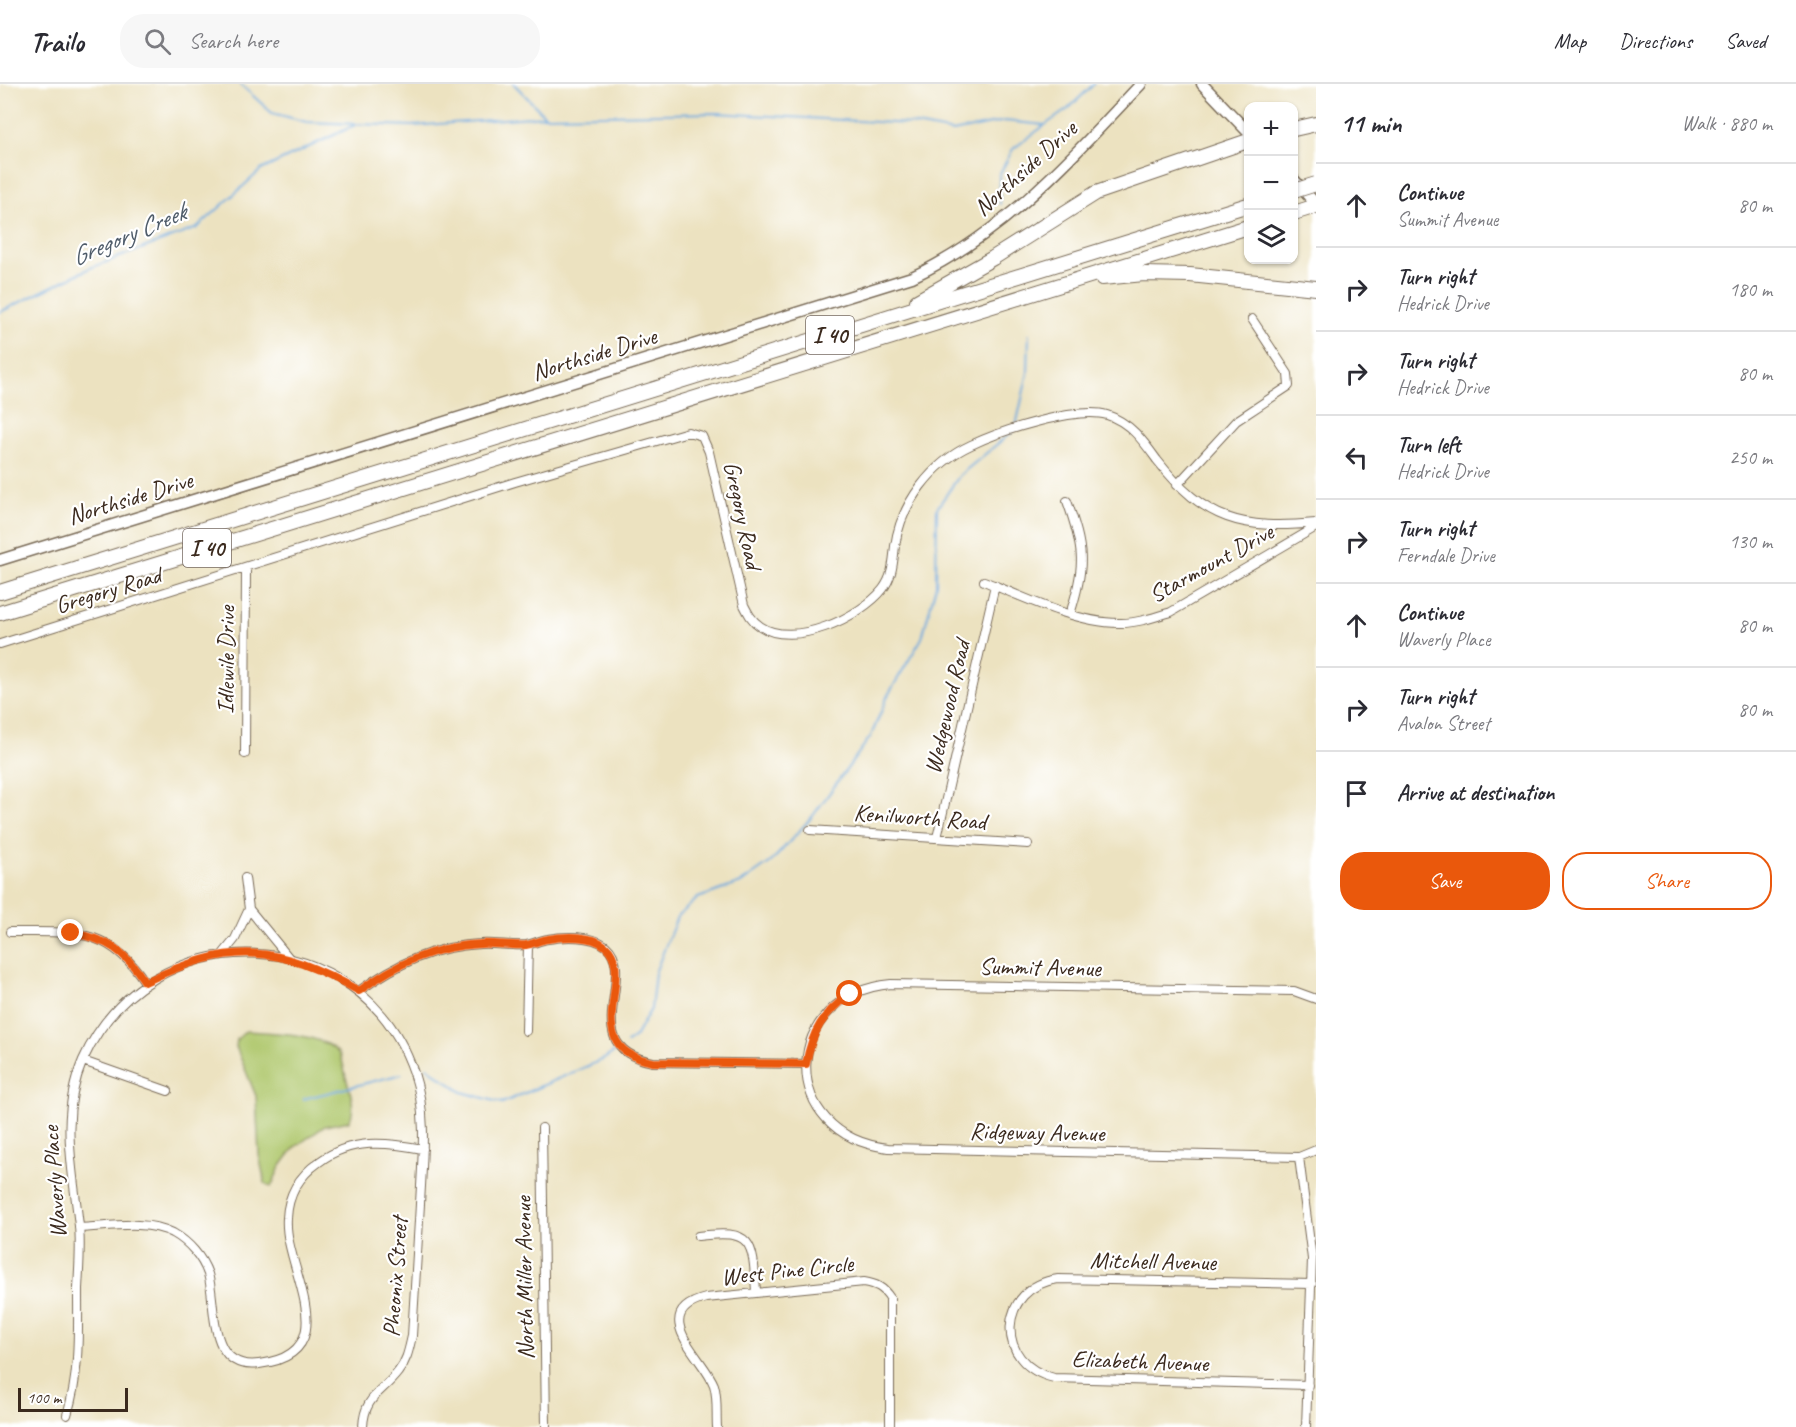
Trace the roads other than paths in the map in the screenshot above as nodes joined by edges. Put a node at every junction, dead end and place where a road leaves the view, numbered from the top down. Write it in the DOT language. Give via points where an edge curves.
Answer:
graph roads {
  1 [pos="1142,84"];
  2 [pos="1202,84"];
  3 [pos="1316,123"];
  4 [pos="1244,128"];
  5 [pos="1298,128"];
  6 [pos="1244,142"];
  7 [pos="1316,184"];
  8 [pos="1298,185"];
  9 [pos="1298,189"];
  10 [pos="1316,205"];
  11 [pos="1244,206"];
  12 [pos="1298,211"];
  13 [pos="1244,227"];
  14 [pos="1053,287"];
  15 [pos="1316,288"];
  16 [pos="1252,319"];
  17 [pos="827,336"];
  18 [pos="1177,485"];
  19 [pos="1067,501"];
  20 [pos="1316,525"];
  21 [pos="0,560"];
  22 [pos="246,568"];
  23 [pos="984,580"];
  24 [pos="995,585"];
  25 [pos="0,592"];
  26 [pos="0,613"];
  27 [pos="1070,614"];
  28 [pos="0,644"];
  29 [pos="245,754"];
  30 [pos="810,830"];
  31 [pos="937,838"];
  32 [pos="1028,844"];
  33 [pos="245,878"];
  34 [pos="249,909"];
  35 [pos="10,932"];
  36 [pos="528,945"];
  37 [pos="223,954"];
  38 [pos="290,959"];
  39 [pos="145,982"];
  40 [pos="359,991"];
  41 [pos="1316,999"];
  42 [pos="526,1031"];
  43 [pos="83,1061"];
  44 [pos="806,1064"];
  45 [pos="168,1092"];
  46 [pos="542,1128"];
  47 [pos="423,1149"];
  48 [pos="1316,1150"];
  49 [pos="1299,1157"];
  50 [pos="79,1228"];
  51 [pos="698,1236"];
  52 [pos="1314,1259"];
  53 [pos="1312,1284"];
  54 [pos="756,1292"];
  55 [pos="1013,1318"];
  56 [pos="1308,1385"];
  57 [pos="68,1414"];
  58 [pos="363,1427"];
  59 [pos="546,1427"];
  60 [pos="717,1427"];
  61 [pos="890,1427"];
  62 [pos="1306,1427"];
  1 -- 21 [label="street, Northside Drive" via="1029,200 956,254 912,277"];
  2 -- 4 [label="street"];
  3 -- 5 [label="highway"];
  6 -- 17 [label="highway" via="1096,193 940,290 885,316"];
  7 -- 9 [label="highway, bridge"];
  8 -- 10 [label="street"];
  10 -- 12 [label="highway"];
  11 -- 17 [label="highway, I 40"];
  13 -- 14 [label="highway, I 40"];
  14 -- 15 [label="highway" via="1144,274"];
  14 -- 26 [label="highway, I 40"];
  16 -- 18 [label="street" via="1288,374 1289,386 1236,421"];
  17 -- 25 [label="highway, I 40"];
  18 -- 20 [label="street, Gregory Road" via="1200,503 1243,523"];
  18 -- 22 [label="street, Gregory Road" via="1140,438 1126,424 1108,415 1068,414 987,438 948,458 913,497 902,520 894,561 882,590 863,608 840,621 789,634 761,627 744,605 710,452 702,436 688,432 515,482"];
  19 -- 27 [label="street" via="1082,550 1082,570"];
  20 -- 27 [label="street, Starmount Drive" via="1171,612 1121,623"];
  22 -- 28 [label="street, Gregory Road"];
  22 -- 29 [label="street, Idlewile Drive"];
  23 -- 24 [label="street, Starmount Drive"];
  24 -- 27 [label="street, Starmount Drive"];
  24 -- 31 [label="street, Wedgewood Road"];
  30 -- 31 [label="street, Kenilworth Road"];
  31 -- 32 [label="street, Kenilworth Road"];
  33 -- 34 [label="street"];
  34 -- 37 [label="street"];
  34 -- 38 [label="street"];
  35 -- 39 [label="street" via="94,937 124,955"];
  36 -- 40 [label="street" via="481,944 432,951 383,973"];
  36 -- 42 [label="street"];
  36 -- 44 [label="street" via="566,937 604,945 613,955 616,968 612,1029 627,1053 639,1059"];
  37 -- 38 [label="street, Waverly Place" via="252,952"];
  37 -- 39 [label="street, Waverly Place" via="175,968"];
  38 -- 40 [label="street, Waverly Place" via="326,972"];
  39 -- 43 [label="street, Waverly Place" via="114,1011"];
  40 -- 47 [label="street, Pheonix Street" via="394,1034 414,1074"];
  41 -- 44 [label="street, Summit Avenue" via="1294,991 870,986 832,1006 814,1033"];
  43 -- 45 [label="street"];
  43 -- 50 [label="street, Waverly Place" via="74,1087 68,1141"];
  44 -- 49 [label="street, Ridgeway Avenue" via="816,1106 829,1124 867,1146"];
  46 -- 59 [label="street, North Miller Avenue"];
  47 -- 50 [label="street" via="378,1142 353,1145 329,1154 308,1169 296,1184 286,1221 308,1315 306,1332 286,1358 257,1365 236,1359 221,1344 213,1322 207,1272 187,1243 155,1227"];
  47 -- 58 [label="street, Pheonix Street" via="408,1355 398,1372 373,1395"];
  48 -- 49 [label="street, Ridgeway Avenue"];
  49 -- 52 [label="street"];
  50 -- 57 [label="street, Waverly Place" via="78,1368"];
  51 -- 54 [label="street" via="726,1232 740,1236 752,1250"];
  52 -- 53 [label="street"];
  53 -- 55 [label="street, Mitchell Avenue" via="1058,1279 1031,1287 1021,1297"];
  53 -- 56 [label="street"];
  54 -- 60 [label="street, West Pine Circle" via="694,1301 680,1320 683,1337 714,1386"];
  54 -- 61 [label="street, West Pine Circle" via="864,1282 884,1289 892,1308"];
  55 -- 56 [label="street, Elizabeth Avenue" via="1014,1350 1023,1365 1053,1378"];
  56 -- 62 [label="street"];
}
